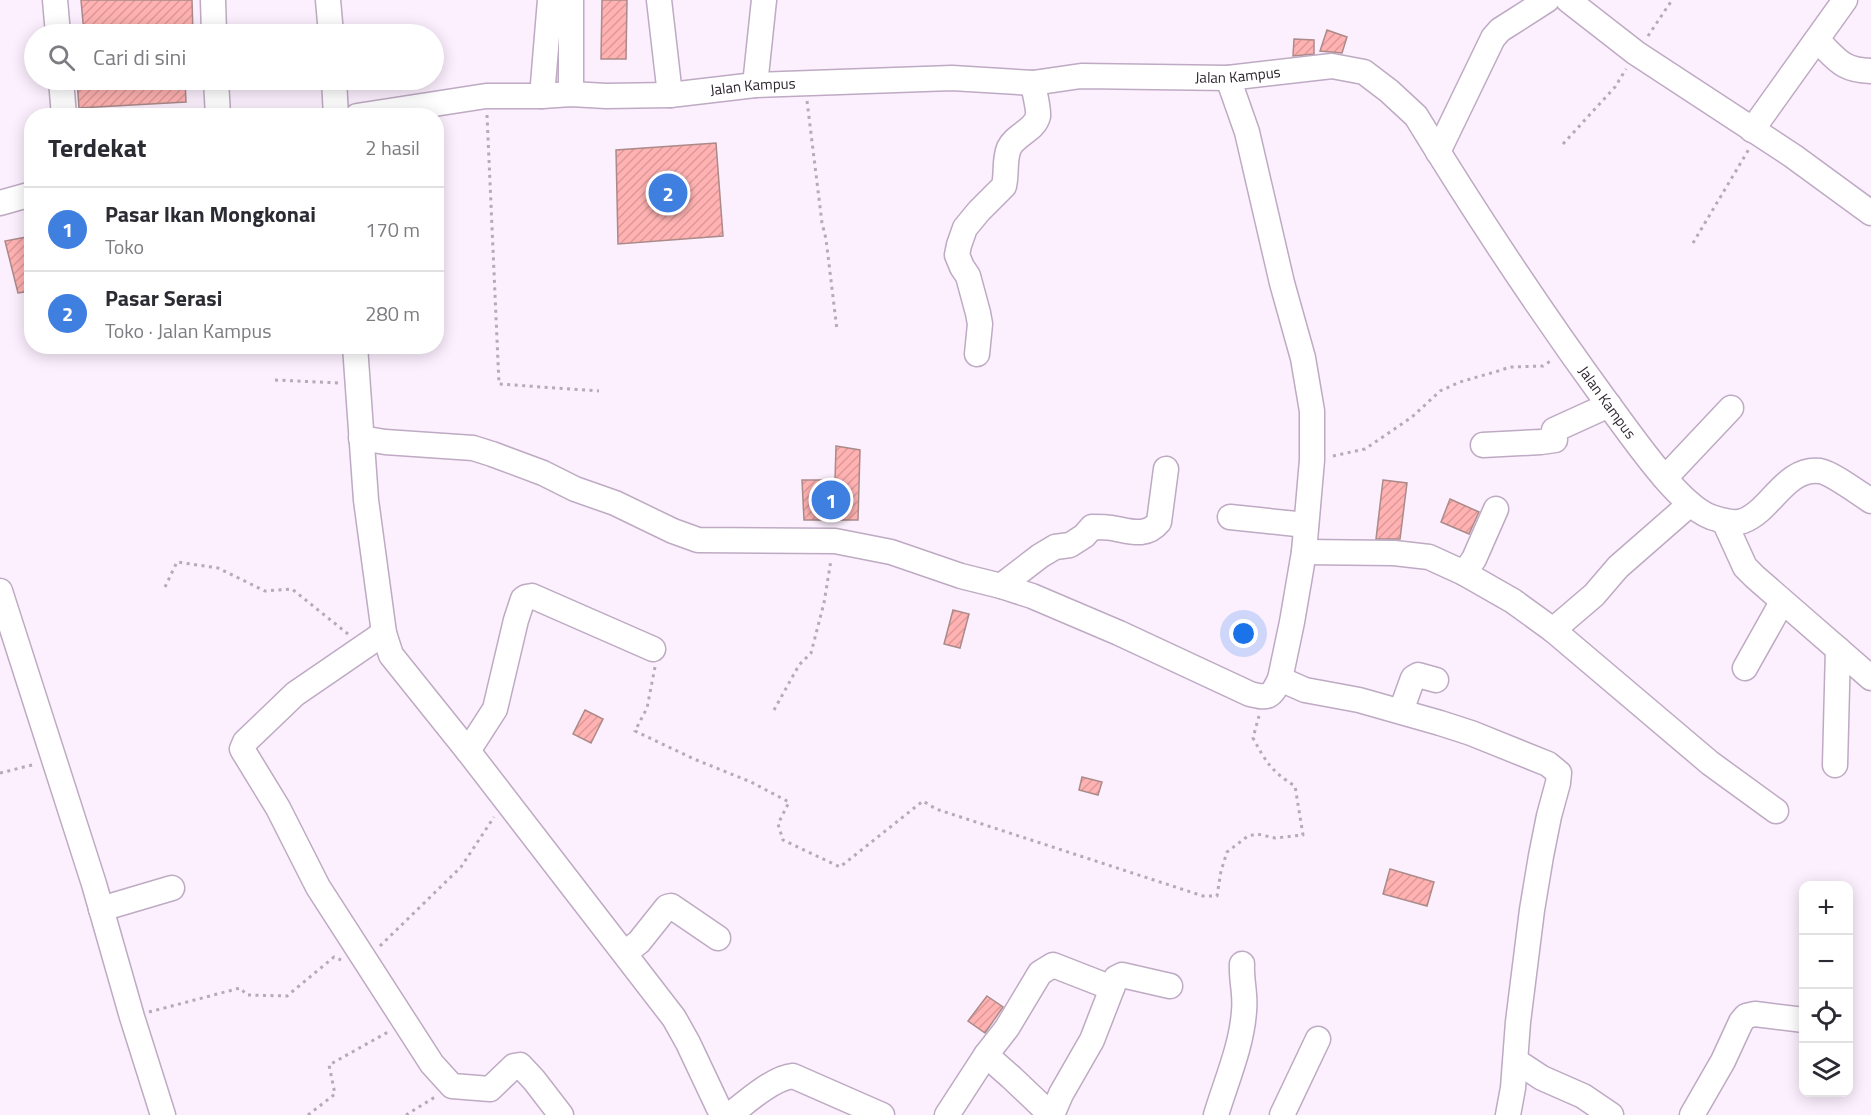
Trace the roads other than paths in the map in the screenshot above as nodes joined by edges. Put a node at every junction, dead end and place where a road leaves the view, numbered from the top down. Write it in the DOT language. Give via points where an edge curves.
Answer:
graph roads {
  1 [pos="55,0"];
  2 [pos="213,0"];
  3 [pos="328,0"];
  4 [pos="550,0"];
  5 [pos="571,0"];
  6 [pos="659,0"];
  7 [pos="764,0"];
  8 [pos="1547,0"];
  9 [pos="1568,0"];
  10 [pos="1845,0"];
  11 [pos="57,24"];
  12 [pos="214,24"];
  13 [pos="330,24"];
  14 [pos="1817,40"];
  15 [pos="1871,71"];
  16 [pos="1228,78"];
  17 [pos="1033,83"];
  18 [pos="755,85"];
  19 [pos="63,90"];
  20 [pos="217,90"];
  21 [pos="335,90"];
  22 [pos="571,94"];
  23 [pos="670,95"];
  24 [pos="542,96"];
  25 [pos="64,108"];
  26 [pos="218,108"];
  27 [pos="336,108"];
  28 [pos="409,108"];
  29 [pos="1755,132"];
  30 [pos="1438,152"];
  31 [pos="24,196"];
  32 [pos="1867,202"];
  33 [pos="0,203"];
  34 [pos="355,354"];
  35 [pos="977,354"];
  36 [pos="1609,405"];
  37 [pos="1731,408"];
  38 [pos="361,438"];
  39 [pos="1483,445"];
  40 [pos="1166,469"];
  41 [pos="1665,478"];
  42 [pos="1871,501"];
  43 [pos="1690,504"];
  44 [pos="1496,509"];
  45 [pos="1230,517"];
  46 [pos="1724,521"];
  47 [pos="1306,525"];
  48 [pos="1304,552"];
  49 [pos="1464,573"];
  50 [pos="1001,586"];
  51 [pos="1,598"];
  52 [pos="1782,602"];
  53 [pos="1553,630"];
  54 [pos="384,633"];
  55 [pos="653,649"];
  56 [pos="1838,650"];
  57 [pos="1745,668"];
  58 [pos="1871,678"];
  59 [pos="1280,679"];
  60 [pos="1436,680"];
  61 [pos="1401,711"];
  62 [pos="468,751"];
  63 [pos="1835,765"];
  64 [pos="1776,811"];
  65 [pos="172,888"];
  66 [pos="101,909"];
  67 [pos="718,938"];
  68 [pos="625,952"];
  69 [pos="1242,964"];
  70 [pos="1170,986"];
  71 [pos="1112,988"];
  72 [pos="1799,1020"];
  73 [pos="1318,1040"];
  74 [pos="986,1055"];
  75 [pos="1516,1061"];
  76 [pos="874,1113"];
  77 [pos="164,1115"];
  78 [pos="561,1115"];
  79 [pos="722,1115"];
  80 [pos="730,1115"];
  81 [pos="947,1115"];
  82 [pos="1052,1115"];
  83 [pos="1216,1115"];
  84 [pos="1282,1115"];
  85 [pos="1508,1115"];
  86 [pos="1611,1115"];
  87 [pos="1692,1115"];
  1 -- 11 [label="street"];
  2 -- 12 [label="street"];
  3 -- 13 [label="street"];
  4 -- 24 [label="street"];
  5 -- 22 [label="street"];
  6 -- 23 [label="street"];
  7 -- 18 [label="street"];
  8 -- 30 [label="street" via="1493,38"];
  9 -- 29 [label="street" via="1636,53"];
  10 -- 14 [label="street"];
  14 -- 15 [label="street" via="1842,65"];
  14 -- 29 [label="street"];
  16 -- 17 [label="street, Jalan Kampus" via="1082,76"];
  16 -- 30 [label="street, Jalan Kampus" via="1332,66 1364,72 1416,116"];
  16 -- 47 [label="street" via="1247,132 1303,358 1312,411"];
  17 -- 18 [label="street, Jalan Kampus" via="952,78"];
  17 -- 35 [label="street" via="1038,116 1010,146 1004,186 965,228 959,245 957,255 968,276 980,324"];
  18 -- 23 [label="street, Jalan Kampus"];
  19 -- 25 [label="street"];
  20 -- 26 [label="street"];
  21 -- 27 [label="street"];
  22 -- 23 [label="street, Jalan Kampus"];
  22 -- 24 [label="street, Jalan Kampus"];
  24 -- 28 [label="street, Jalan Kampus" via="486,96"];
  29 -- 32 [label="street"];
  30 -- 36 [label="street, Jalan Kampus"];
  31 -- 33 [label="street"];
  34 -- 38 [label="street"];
  36 -- 39 [label="street" via="1554,430 1554,440"];
  36 -- 41 [label="street, Jalan Kampus"];
  37 -- 41 [label="street"];
  38 -- 50 [label="street" via="473,448 543,473 698,540 834,541 891,552"];
  38 -- 54 [label="street"];
  40 -- 50 [label="street" via="1159,522 1154,528 1137,533 1092,527 1070,545 1055,547 1040,556"];
  41 -- 43 [label="street, Jalan Kampus"];
  42 -- 46 [label="street" via="1822,471 1804,472 1742,522"];
  43 -- 46 [label="street, Jalan Kampus"];
  43 -- 53 [label="street"];
  44 -- 49 [label="street" via="1474,560"];
  45 -- 47 [label="street"];
  46 -- 52 [label="street" via="1745,567"];
  47 -- 48 [label="street"];
  48 -- 49 [label="street" via="1429,557"];
  48 -- 59 [label="street"];
  49 -- 53 [label="street"];
  50 -- 59 [label="street" via="1119,633 1250,694 1264,698 1273,693"];
  51 -- 66 [label="street"];
  52 -- 56 [label="street"];
  52 -- 57 [label="street"];
  53 -- 64 [label="street" via="1710,763"];
  54 -- 62 [label="street" via="391,654"];
  54 -- 78 [label="street" via="295,694 242,749 278,808 318,887 432,1064 452,1086 490,1089 513,1066 520,1065"];
  55 -- 62 [label="street" via="532,596 526,597 516,620 495,709"];
  56 -- 58 [label="street"];
  56 -- 63 [label="street"];
  59 -- 61 [label="street" via="1305,690"];
  60 -- 61 [label="street" via="1418,675 1413,678"];
  61 -- 75 [label="street" via="1471,733 1548,764 1559,773 1532,910"];
  62 -- 68 [label="street"];
  65 -- 66 [label="street"];
  66 -- 77 [label="street"];
  67 -- 68 [label="street" via="671,906"];
  68 -- 79 [label="street" via="674,1018"];
  69 -- 83 [label="street" via="1242,1030"];
  70 -- 71 [label="street" via="1122,975"];
  71 -- 74 [label="street" via="1053,965 1046,968"];
  71 -- 82 [label="street" via="1092,1040"];
  72 -- 87 [label="street" via="1746,1016"];
  73 -- 84 [label="street"];
  74 -- 81 [label="street"];
  74 -- 82 [label="street"];
  75 -- 85 [label="street"];
  75 -- 86 [label="street"];
  76 -- 80 [label="street" via="793,1076 776,1081"];
}
